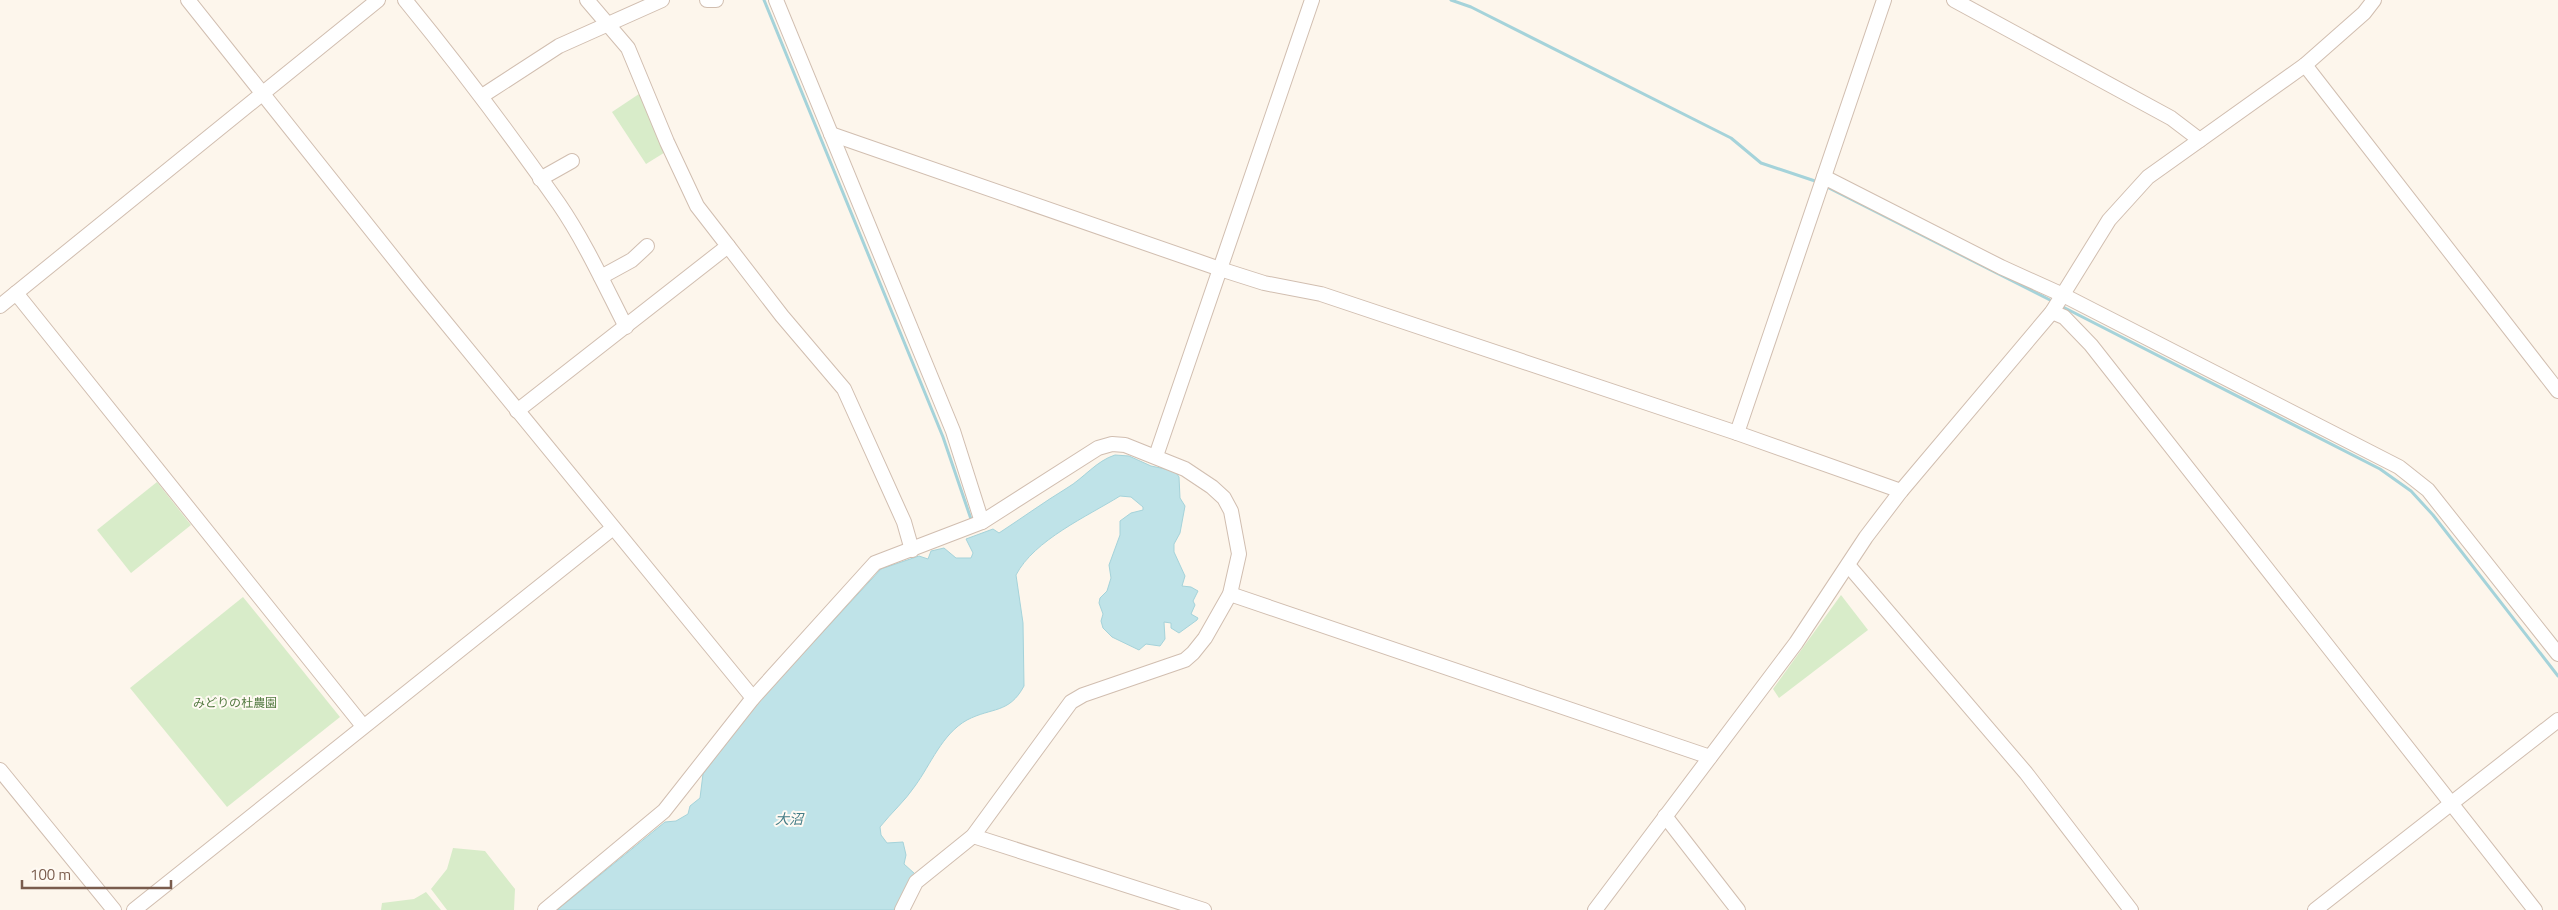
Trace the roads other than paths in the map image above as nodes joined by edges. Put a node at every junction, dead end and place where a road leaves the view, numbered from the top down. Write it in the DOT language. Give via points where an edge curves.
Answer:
graph roads {
  1 [pos="188,0"];
  2 [pos="378,0"];
  3 [pos="405,0"];
  4 [pos="587,0"];
  5 [pos="662,0"];
  6 [pos="707,0"];
  7 [pos="716,0"];
  8 [pos="776,0"];
  9 [pos="1312,0"];
  10 [pos="1884,0"];
  11 [pos="1954,0"];
  12 [pos="2374,0"];
  13 [pos="607,24"];
  14 [pos="2305,66"];
  15 [pos="264,93"];
  16 [pos="482,96"];
  17 [pos="831,134"];
  18 [pos="2200,140"];
  19 [pos="572,161"];
  20 [pos="540,179"];
  21 [pos="1822,182"];
  22 [pos="647,246"];
  23 [pos="728,246"];
  24 [pos="1220,269"];
  25 [pos="601,277"];
  26 [pos="16,293"];
  27 [pos="2058,303"];
  28 [pos="0,306"];
  29 [pos="626,327"];
  30 [pos="2558,391"];
  31 [pos="517,411"];
  32 [pos="1737,433"];
  33 [pos="1156,456"];
  34 [pos="1901,491"];
  35 [pos="976,525"];
  36 [pos="612,528"];
  37 [pos="912,550"];
  38 [pos="1848,565"];
  39 [pos="1230,594"];
  40 [pos="2558,654"];
  41 [pos="753,698"];
  42 [pos="2558,720"];
  43 [pos="363,726"];
  44 [pos="1710,757"];
  45 [pos="0,770"];
  46 [pos="2453,802"];
  47 [pos="1666,816"];
  48 [pos="973,836"];
  49 [pos="114,910"];
  50 [pos="134,910"];
  51 [pos="546,910"];
  52 [pos="902,910"];
  53 [pos="1204,910"];
  54 [pos="1595,910"];
  55 [pos="1738,910"];
  56 [pos="2131,910"];
  57 [pos="2315,910"];
  58 [pos="2535,910"];
  1 -- 15 [label="street"];
  2 -- 15 [label="street"];
  3 -- 16 [label="street"];
  4 -- 13 [label="street"];
  5 -- 13 [label="street"];
  6 -- 7 [label="street"];
  8 -- 17 [label="street"];
  9 -- 24 [label="street"];
  10 -- 21 [label="street"];
  11 -- 18 [label="street" via="2171,118"];
  12 -- 14 [label="street"];
  13 -- 16 [label="street" via="559,46"];
  13 -- 23 [label="street" via="628,48 697,206"];
  14 -- 18 [label="street"];
  14 -- 30 [label="street"];
  15 -- 26 [label="street"];
  15 -- 31 [label="street"];
  16 -- 20 [label="street"];
  17 -- 24 [label="street"];
  17 -- 35 [label="street" via="953,431"];
  18 -- 27 [label="street" via="2148,177 2109,220"];
  19 -- 20 [label="street"];
  20 -- 25 [label="street" via="559,204"];
  21 -- 27 [label="street" via="2001,267"];
  21 -- 32 [label="street"];
  22 -- 25 [label="street" via="632,260"];
  23 -- 29 [label="street"];
  23 -- 37 [label="street" via="844,389 904,522"];
  24 -- 32 [label="street" via="1264,283 1321,294"];
  24 -- 33 [label="street"];
  25 -- 29 [label="street"];
  26 -- 28 [label="street"];
  26 -- 43 [label="street"];
  27 -- 34 [label="street"];
  27 -- 40 [label="street" via="2399,467 2428,490"];
  27 -- 46 [label="street" via="2064,318 2091,344 2368,700"];
  29 -- 31 [label="street"];
  31 -- 36 [label="street"];
  32 -- 34 [label="street"];
  33 -- 35 [label="street" via="1125,445 1098,448"];
  33 -- 39 [label="street" via="1185,469 1224,498 1231,511 1238,554"];
  34 -- 38 [label="street"];
  35 -- 37 [label="street"];
  36 -- 41 [label="street"];
  36 -- 43 [label="street"];
  37 -- 41 [label="street" via="875,563"];
  38 -- 44 [label="street" via="1796,643"];
  38 -- 56 [label="street" via="2026,773"];
  39 -- 44 [label="street"];
  39 -- 48 [label="street" via="1205,638 1185,660 1071,702"];
  41 -- 51 [label="street" via="664,811"];
  42 -- 46 [label="street"];
  43 -- 50 [label="street"];
  44 -- 47 [label="street"];
  45 -- 49 [label="street"];
  46 -- 57 [label="street"];
  46 -- 58 [label="street"];
  47 -- 54 [label="street"];
  47 -- 55 [label="street"];
  48 -- 52 [label="street" via="916,882"];
  48 -- 53 [label="street"];
}
